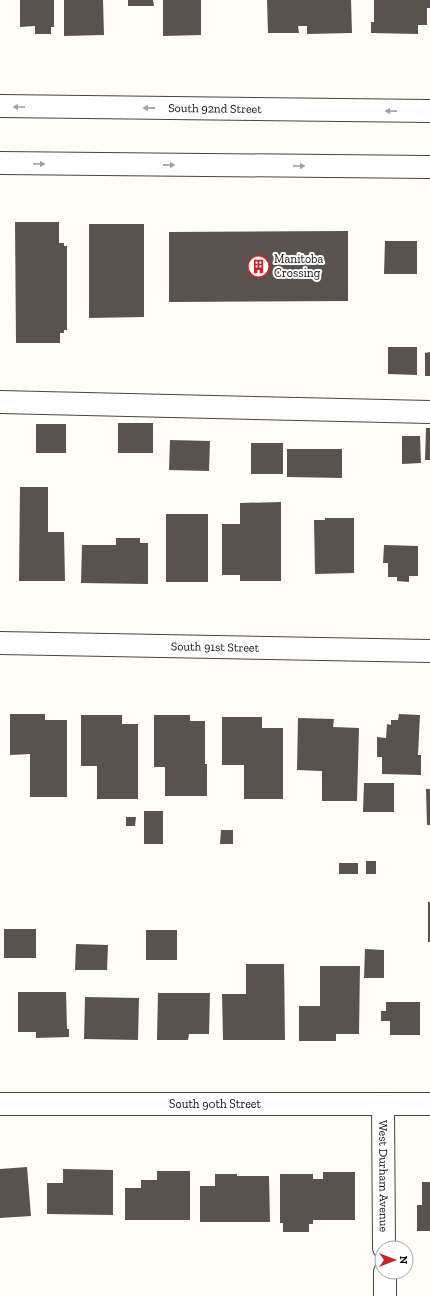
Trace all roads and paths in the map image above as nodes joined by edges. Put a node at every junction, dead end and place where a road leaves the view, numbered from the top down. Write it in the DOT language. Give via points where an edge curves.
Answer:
graph roads {
  1 [pos="0,106"];
  2 [pos="430,111"];
  3 [pos="0,163"];
  4 [pos="430,167"];
  5 [pos="0,402"];
  6 [pos="430,412"];
  7 [pos="0,643"];
  8 [pos="430,651"];
  9 [pos="0,1104"];
  10 [pos="383,1104"];
  11 [pos="430,1104"];
  12 [pos="384,1240"];
  13 [pos="385,1280"];
  14 [pos="385,1296"];
  2 -- 1 [label="street, South 92nd Street, one-way"];
  3 -- 4 [label="street, one-way"];
  5 -- 6 [label="street"];
  7 -- 8 [label="street, South 91st Street"];
  9 -- 10 [label="street, South 90th Street"];
  10 -- 11 [label="street, South 90th Street"];
  10 -- 12 [label="street, West Durham Avenue"];
  13 -- 14 [label="street"];
}
